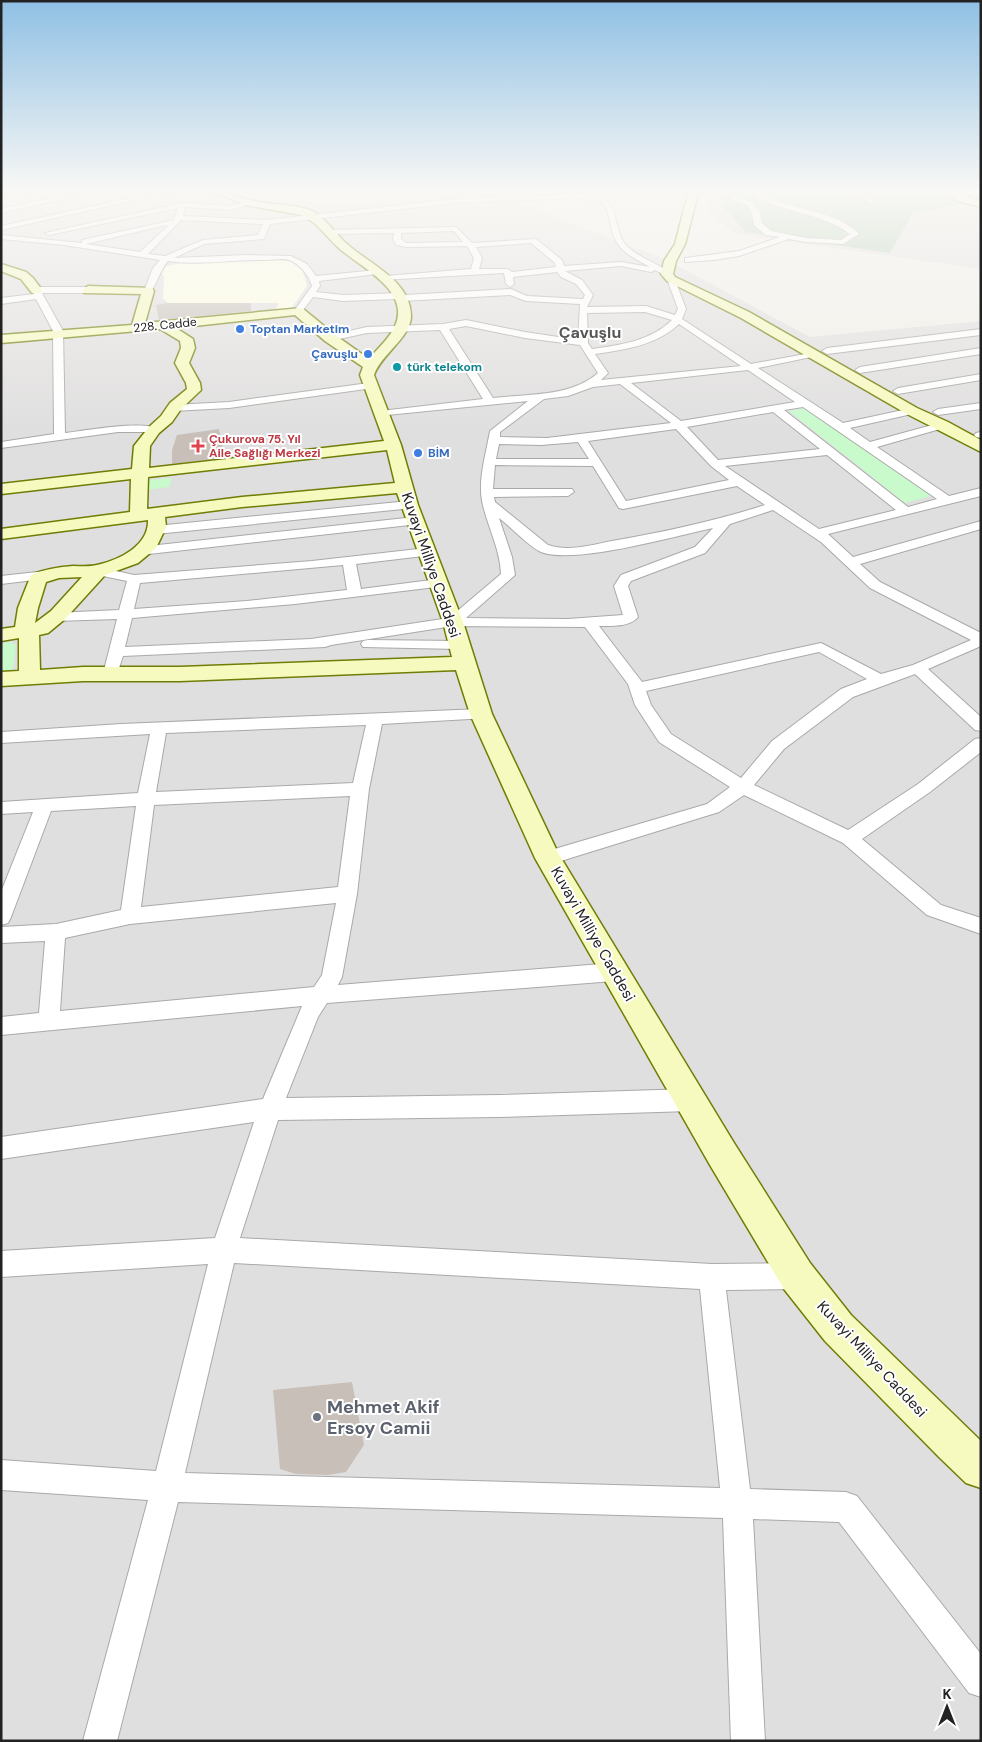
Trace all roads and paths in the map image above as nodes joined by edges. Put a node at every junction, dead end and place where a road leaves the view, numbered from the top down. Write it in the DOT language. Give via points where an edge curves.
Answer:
graph roads {
  1 [pos="18,271"];
  2 [pos="156,271"];
  3 [pos="308,271"];
  4 [pos="376,271"];
  5 [pos="465,271"];
  6 [pos="508,271"];
  7 [pos="547,271"];
  8 [pos="561,271"];
  9 [pos="650,271"];
  10 [pos="661,271"];
  11 [pos="669,271"];
  12 [pos="686,271"];
  13 [pos="381,275"];
  14 [pos="509,275"];
  15 [pos="669,276"];
  16 [pos="314,279"];
  17 [pos="88,290"];
  18 [pos="148,291"];
  19 [pos="511,292"];
  20 [pos="38,293"];
  21 [pos="312,294"];
  22 [pos="401,297"];
  23 [pos="1,301"];
  24 [pos="584,306"];
  25 [pos="298,311"];
  26 [pos="677,319"];
  27 [pos="162,325"];
  28 [pos="443,327"];
  29 [pos="137,328"];
  30 [pos="401,329"];
  31 [pos="981,332"];
  32 [pos="58,335"];
  33 [pos="330,338"];
  34 [pos="1,339"];
  35 [pos="583,343"];
  36 [pos="827,351"];
  37 [pos="981,351"];
  38 [pos="590,352"];
  39 [pos="813,354"];
  40 [pos="750,366"];
  41 [pos="860,370"];
  42 [pos="370,376"];
  43 [pos="981,377"];
  44 [pos="621,380"];
  45 [pos="591,384"];
  46 [pos="898,391"];
  47 [pos="542,396"];
  48 [pos="489,401"];
  49 [pos="805,403"];
  50 [pos="981,406"];
  51 [pos="174,408"];
  52 [pos="775,408"];
  53 [pos="912,411"];
  54 [pos="381,414"];
  55 [pos="941,418"];
  56 [pos="679,425"];
  57 [pos="841,427"];
  58 [pos="154,430"];
  59 [pos="60,436"];
  60 [pos="981,436"];
  61 [pos="581,438"];
  62 [pos="494,440"];
  63 [pos="1,445"];
  64 [pos="393,446"];
  65 [pos="868,446"];
  66 [pos="981,446"];
  67 [pos="830,451"];
  68 [pos="491,462"];
  69 [pos="560,463"];
  70 [pos="596,463"];
  71 [pos="715,464"];
  72 [pos="140,473"];
  73 [pos="739,482"];
  74 [pos="1,489"];
  75 [pos="981,492"];
  76 [pos="489,498"];
  77 [pos="570,498"];
  78 [pos="947,501"];
  79 [pos="409,504"];
  80 [pos="776,505"];
  81 [pos="906,511"];
  82 [pos="150,520"];
  83 [pos="726,520"];
  84 [pos="981,525"];
  85 [pos="818,533"];
  86 [pos="1,534"];
  87 [pos="140,551"];
  88 [pos="427,552"];
  89 [pos="349,562"];
  90 [pos="851,562"];
  91 [pos="98,571"];
  92 [pos="46,575"];
  93 [pos="134,579"];
  94 [pos="1,580"];
  95 [pos="439,584"];
  96 [pos="355,594"];
  97 [pos="126,615"];
  98 [pos="55,618"];
  99 [pos="589,622"];
  100 [pos="29,631"];
  101 [pos="1,635"];
  102 [pos="981,640"];
  103 [pos="313,643"];
  104 [pos="459,643"];
  105 [pos="117,652"];
  106 [pos="918,668"];
  107 [pos="111,674"];
  108 [pos="30,677"];
  109 [pos="1,679"];
  110 [pos="879,680"];
  111 [pos="636,688"];
  112 [pos="481,714"];
  113 [pos="375,721"];
  114 [pos="981,726"];
  115 [pos="159,728"];
  116 [pos="1,738"];
  117 [pos="981,743"];
  118 [pos="743,787"];
  119 [pos="360,789"];
  120 [pos="146,799"];
  121 [pos="44,806"];
  122 [pos="1,808"];
  123 [pos="849,838"];
  124 [pos="548,858"];
  125 [pos="347,894"];
  126 [pos="130,916"];
  127 [pos="1,917"];
  128 [pos="981,926"];
  129 [pos="56,932"];
  130 [pos="1,935"];
  131 [pos="614,972"];
  132 [pos="320,995"];
  133 [pos="49,1020"];
  134 [pos="1,1026"];
  135 [pos="690,1100"];
  136 [pos="270,1109"];
  137 [pos="1,1148"];
  138 [pos="224,1250"];
  139 [pos="1,1264"];
  140 [pos="797,1276"];
  141 [pos="712,1277"];
  142 [pos="981,1468"];
  143 [pos="1,1476"];
  144 [pos="167,1487"];
  145 [pos="737,1504"];
  146 [pos="981,1681"];
  147 [pos="100,1741"];
  148 [pos="748,1741"];
  1 -- 20 [label="street" via="30,279"];
  2 -- 18 [label="street"];
  3 -- 16 [label="street"];
  4 -- 13 [label="street"];
  5 -- 13 [label="street"];
  6 -- 14 [label="street"];
  7 -- 14 [label="street"];
  8 -- 24 [label="street" via="579,282 589,295"];
  9 -- 15 [label="street"];
  10 -- 15 [label="street"];
  11 -- 15 [label="street"];
  12 -- 36 [label="street" via="687,278"];
  13 -- 16 [label="street"];
  13 -- 22 [label="street"];
  14 -- 19 [label="street"];
  15 -- 26 [label="street" via="682,309"];
  15 -- 39 [label="street"];
  16 -- 21 [label="street" via="316,286"];
  17 -- 18 [label="street"];
  17 -- 20 [label="street"];
  18 -- 29 [label="street"];
  19 -- 22 [label="street" via="455,298"];
  19 -- 24 [label="street" via="526,298"];
  20 -- 23 [label="street"];
  20 -- 32 [label="street"];
  21 -- 22 [label="street" via="343,298"];
  21 -- 25 [label="street"];
  22 -- 30 [label="street" via="405,316"];
  24 -- 26 [label="street" via="646,309"];
  24 -- 35 [label="street"];
  25 -- 27 [label="street, 228. Cadde"];
  25 -- 33 [label="street"];
  26 -- 38 [label="street" via="658,335"];
  26 -- 40 [label="street"];
  27 -- 29 [label="street, 228. Cadde"];
  27 -- 51 [label="street" via="186,339 188,348 182,363 194,390"];
  28 -- 30 [label="street"];
  28 -- 35 [label="street" via="463,320 525,335"];
  28 -- 48 [label="street"];
  29 -- 32 [label="street, 228. Cadde"];
  30 -- 33 [label="street" via="349,333"];
  30 -- 42 [label="street"];
  31 -- 36 [label="street"];
  32 -- 34 [label="street, 228. Cadde"];
  32 -- 59 [label="street"];
  33 -- 42 [label="street"];
  35 -- 38 [label="street"];
  36 -- 41 [label="street"];
  37 -- 41 [label="street"];
  38 -- 45 [label="street" via="603,373"];
  39 -- 40 [label="street"];
  39 -- 53 [label="street"];
  40 -- 44 [label="street"];
  40 -- 49 [label="street"];
  41 -- 46 [label="street"];
  42 -- 51 [label="street" via="229,405"];
  42 -- 54 [label="street, Kuvayi Milliye Caddesi"];
  43 -- 46 [label="street"];
  44 -- 45 [label="street"];
  44 -- 56 [label="street"];
  45 -- 47 [label="street" via="568,393"];
  46 -- 55 [label="street"];
  47 -- 48 [label="street"];
  47 -- 62 [label="street" via="495,431"];
  48 -- 54 [label="street"];
  49 -- 52 [label="street"];
  49 -- 57 [label="street"];
  50 -- 55 [label="street"];
  51 -- 58 [label="street"];
  52 -- 56 [label="street"];
  52 -- 67 [label="street"];
  53 -- 55 [label="street"];
  53 -- 57 [label="street"];
  54 -- 64 [label="street, Kuvayi Milliye Caddesi"];
  55 -- 60 [label="street"];
  55 -- 65 [label="street"];
  55 -- 66 [label="street"];
  56 -- 61 [label="street"];
  56 -- 71 [label="street"];
  57 -- 65 [label="street"];
  58 -- 59 [label="street"];
  58 -- 72 [label="street" via="142,446"];
  59 -- 63 [label="street"];
  61 -- 62 [label="street"];
  61 -- 70 [label="street"];
  62 -- 68 [label="street"];
  64 -- 72 [label="street"];
  64 -- 79 [label="street, Kuvayi Milliye Caddesi"];
  65 -- 78 [label="street"];
  67 -- 71 [label="street"];
  67 -- 81 [label="street"];
  68 -- 69 [label="street"];
  68 -- 76 [label="street"];
  69 -- 70 [label="street"];
  69 -- 77 [label="street"];
  70 -- 73 [label="street" via="623,505"];
  71 -- 73 [label="street"];
  72 -- 74 [label="street"];
  72 -- 82 [label="street"];
  73 -- 80 [label="street"];
  75 -- 78 [label="street"];
  76 -- 77 [label="street"];
  76 -- 83 [label="street" via="543,548 555,552 640,540"];
  76 -- 104 [label="street" via="508,560 508,575"];
  78 -- 81 [label="street"];
  79 -- 82 [label="street" via="242,502"];
  79 -- 87 [label="street"];
  79 -- 88 [label="street, Kuvayi Milliye Caddesi"];
  80 -- 83 [label="street"];
  80 -- 85 [label="street"];
  81 -- 85 [label="street"];
  82 -- 86 [label="street"];
  82 -- 87 [label="street" via="150,544"];
  83 -- 99 [label="street" via="700,550 626,578 621,586 631,617"];
  84 -- 90 [label="street"];
  85 -- 90 [label="street"];
  87 -- 91 [label="street" via="131,559"];
  88 -- 89 [label="street"];
  88 -- 95 [label="street, Kuvayi Milliye Caddesi"];
  89 -- 93 [label="street"];
  89 -- 96 [label="street"];
  90 -- 102 [label="street" via="875,586"];
  91 -- 92 [label="street"];
  91 -- 93 [label="street"];
  91 -- 98 [label="street"];
  92 -- 94 [label="street"];
  92 -- 100 [label="street" via="38,580 28,608 25,626"];
  93 -- 97 [label="street"];
  95 -- 96 [label="street"];
  95 -- 104 [label="street, Kuvayi Milliye Caddesi"];
  96 -- 97 [label="street"];
  97 -- 98 [label="street"];
  97 -- 105 [label="street"];
  98 -- 100 [label="street" via="41,629"];
  99 -- 104 [label="street"];
  99 -- 111 [label="street" via="635,682"];
  100 -- 101 [label="street"];
  100 -- 108 [label="street"];
  102 -- 106 [label="street"];
  103 -- 104 [label="street"];
  103 -- 104 [label="street"];
  103 -- 105 [label="street"];
  104 -- 107 [label="street" via="180,674"];
  104 -- 112 [label="street, Kuvayi Milliye Caddesi"];
  105 -- 107 [label="street"];
  106 -- 110 [label="street"];
  106 -- 114 [label="street"];
  107 -- 108 [label="street"];
  108 -- 109 [label="street"];
  110 -- 111 [label="street" via="821,646"];
  110 -- 118 [label="street" via="847,693 778,745"];
  111 -- 118 [label="street" via="665,738"];
  112 -- 113 [label="street"];
  112 -- 124 [label="street, Kuvayi Milliye Caddesi"];
  113 -- 115 [label="street"];
  113 -- 119 [label="street"];
  115 -- 116 [label="street"];
  115 -- 120 [label="street"];
  117 -- 123 [label="street" via="924,788"];
  118 -- 123 [label="street"];
  118 -- 124 [label="street" via="713,808"];
  119 -- 120 [label="street"];
  119 -- 125 [label="street"];
  120 -- 121 [label="street"];
  120 -- 126 [label="street"];
  121 -- 122 [label="street"];
  121 -- 127 [label="street"];
  123 -- 128 [label="street" via="934,910"];
  124 -- 131 [label="street, Kuvayi Milliye Caddesi"];
  125 -- 126 [label="street"];
  125 -- 132 [label="street" via="332,977"];
  126 -- 129 [label="street"];
  129 -- 130 [label="street"];
  129 -- 133 [label="street"];
  131 -- 132 [label="street"];
  131 -- 135 [label="street, Kuvayi Milliye Caddesi"];
  132 -- 133 [label="street"];
  132 -- 136 [label="street" via="309,1013"];
  133 -- 134 [label="street"];
  135 -- 136 [label="street"];
  135 -- 140 [label="street, Kuvayi Milliye Caddesi"];
  136 -- 137 [label="street"];
  136 -- 138 [label="street"];
  138 -- 139 [label="street"];
  138 -- 141 [label="street"];
  138 -- 144 [label="street"];
  140 -- 141 [label="street"];
  140 -- 142 [label="street, Kuvayi Milliye Caddesi" via="838,1328"];
  141 -- 145 [label="street"];
  143 -- 144 [label="street"];
  144 -- 145 [label="street"];
  144 -- 147 [label="street"];
  145 -- 146 [label="street" via="846,1507"];
  145 -- 148 [label="street"];
}
